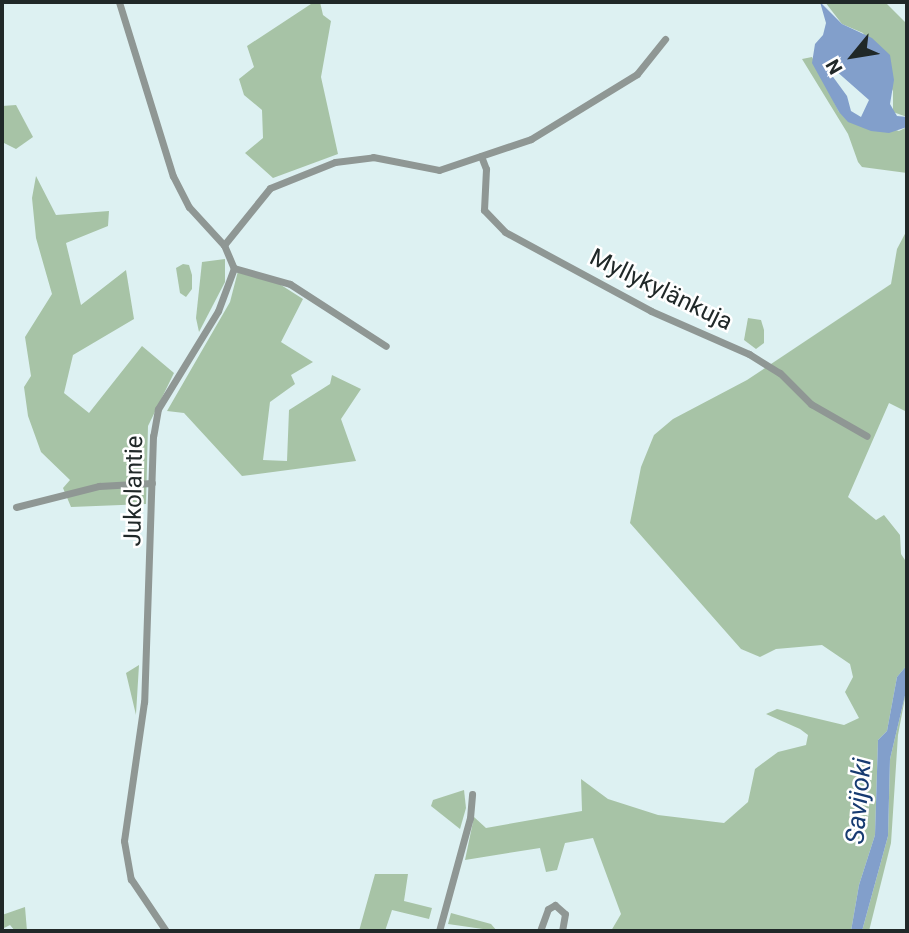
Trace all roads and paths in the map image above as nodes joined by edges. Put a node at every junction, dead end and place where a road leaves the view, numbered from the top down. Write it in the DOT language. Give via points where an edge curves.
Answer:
graph roads {
  1 [pos="120,2"];
  2 [pos="665,39"];
  3 [pos="481,156"];
  4 [pos="224,245"];
  5 [pos="234,268"];
  6 [pos="386,346"];
  7 [pos="867,436"];
  8 [pos="152,484"];
  9 [pos="16,506"];
  10 [pos="471,794"];
  11 [pos="166,931"];
  12 [pos="439,931"];
  13 [pos="540,931"];
  14 [pos="562,931"];
  1 -- 4 [label="street" via="173,176 189,207"];
  2 -- 3 [label="street" via="628,81 531,139"];
  3 -- 4 [label="street" via="439,170 373,157 335,162 270,188"];
  3 -- 7 [label="street, Myllykylänkuja" via="486,169 484,210 505,232 651,311 749,354 780,373 811,404"];
  4 -- 5 [label="street"];
  5 -- 6 [label="street" via="290,284"];
  5 -- 8 [label="street, Jukolantie" via="218,311 158,409"];
  8 -- 9 [label="street" via="99,486"];
  8 -- 11 [label="street, Jukolantie" via="144,702 124,841 131,879"];
  10 -- 12 [label="street" via="470,818"];
  13 -- 14 [label="street" via="548,909 555,905 565,914"];
}
